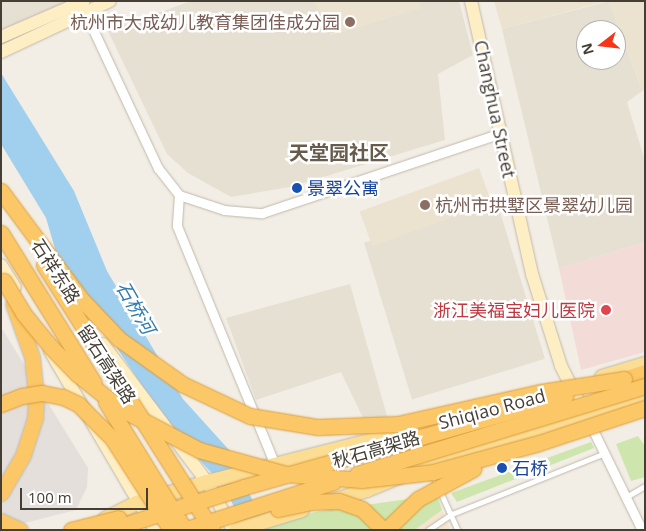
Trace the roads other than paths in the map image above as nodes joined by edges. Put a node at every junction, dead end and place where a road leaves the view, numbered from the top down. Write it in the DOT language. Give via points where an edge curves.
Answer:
graph roads {
  1 [pos="110,1"];
  2 [pos="472,1"];
  3 [pos="82,4"];
  4 [pos="1,37"];
  5 [pos="1,52"];
  6 [pos="501,133"];
  7 [pos="1,183"];
  8 [pos="1,191"];
  9 [pos="179,195"];
  10 [pos="1,198"];
  11 [pos="1,233"];
  12 [pos="1,265"];
  13 [pos="2,280"];
  14 [pos="645,364"];
  15 [pos="645,372"];
  16 [pos="624,379"];
  17 [pos="645,386"];
  18 [pos="572,387"];
  19 [pos="645,396"];
  20 [pos="1,404"];
  21 [pos="645,408"];
  22 [pos="586,414"];
  23 [pos="539,443"];
  24 [pos="605,453"];
  25 [pos="275,465"];
  26 [pos="428,465"];
  27 [pos="172,466"];
  28 [pos="209,482"];
  29 [pos="645,486"];
  30 [pos="244,487"];
  31 [pos="1,493"];
  32 [pos="626,497"];
  33 [pos="138,503"];
  34 [pos="452,514"];
  35 [pos="1,521"];
  36 [pos="188,529"];
  37 [pos="237,529"];
  38 [pos="20,530"];
  39 [pos="71,530"];
  40 [pos="82,530"];
  41 [pos="108,530"];
  42 [pos="155,530"];
  43 [pos="171,530"];
  44 [pos="212,530"];
  45 [pos="219,530"];
  46 [pos="385,530"];
  47 [pos="428,530"];
  48 [pos="458,530"];
  49 [pos="642,530"];
  1 -- 3 [label="main road"];
  2 -- 6 [label="main road, Changhua Street"];
  3 -- 4 [label="main road"];
  3 -- 5 [label="main road"];
  3 -- 9 [label="street" via="158,168"];
  6 -- 9 [label="street" via="262,213 224,210"];
  6 -- 18 [label="main road, Changhua Street" via="532,274 561,366"];
  7 -- 28 [label="main road, 石祥东路" via="110,355"];
  8 -- 16 [label="highway, bridge" via="82,300 119,339 182,384 250,416 318,427 398,424 541,392"];
  9 -- 25 [label="street" via="177,226"];
  10 -- 27 [label="highway, 留石高架路, bridge"];
  11 -- 36 [label="highway, 留石高架路, bridge"];
  12 -- 33 [label="main road"];
  13 -- 23 [label="highway, bridge" via="36,331 96,391 155,429 221,458 309,477 377,479 433,472"];
  13 -- 31 [label="highway, bridge" via="32,357 36,395 34,417 23,455"];
  14 -- 18 [label="main road, Shiqiao Road"];
  15 -- 16 [label="highway, 秋石高架路"];
  16 -- 30 [label="highway, 秋石高架路, bridge"];
  17 -- 36 [label="highway, 秋石高架路, bridge"];
  18 -- 22 [label="main road, Changhua Street"];
  18 -- 25 [label="main road, Shiqiao Road"];
  19 -- 22 [label="main road, Shiqiao Road"];
  20 -- 43 [label="highway, bridge" via="42,393 78,404 112,438"];
  21 -- 23 [label="highway, bridge"];
  22 -- 24 [label="street"];
  22 -- 26 [label="main road, Shiqiao Road"];
  23 -- 46 [label="highway, bridge" via="437,486 404,510"];
  24 -- 32 [label="street"];
  24 -- 34 [label="lane"];
  25 -- 28 [label="main road, Shiqiao Road"];
  26 -- 34 [label="lane"];
  26 -- 37 [label="main road, Shiqiao Road" via="367,490"];
  27 -- 44 [label="highway, 留石高架路, bridge"];
  27 -- 45 [label="highway, bridge" via="196,492"];
  28 -- 33 [label="main road, Shiqiao Road"];
  28 -- 37 [label="main road, 石祥东路"];
  29 -- 32 [label="lane"];
  30 -- 39 [label="highway, bridge" via="177,499"];
  30 -- 41 [label="highway, 秋石高架路, bridge"];
  32 -- 49 [label="street"];
  33 -- 40 [label="main road, Shiqiao Road"];
  33 -- 42 [label="main road"];
  34 -- 47 [label="lane"];
  34 -- 48 [label="lane"];
  35 -- 38 [label="highway"];
  36 -- 46 [label="highway, bridge" via="310,502 332,501 362,509"];
}
